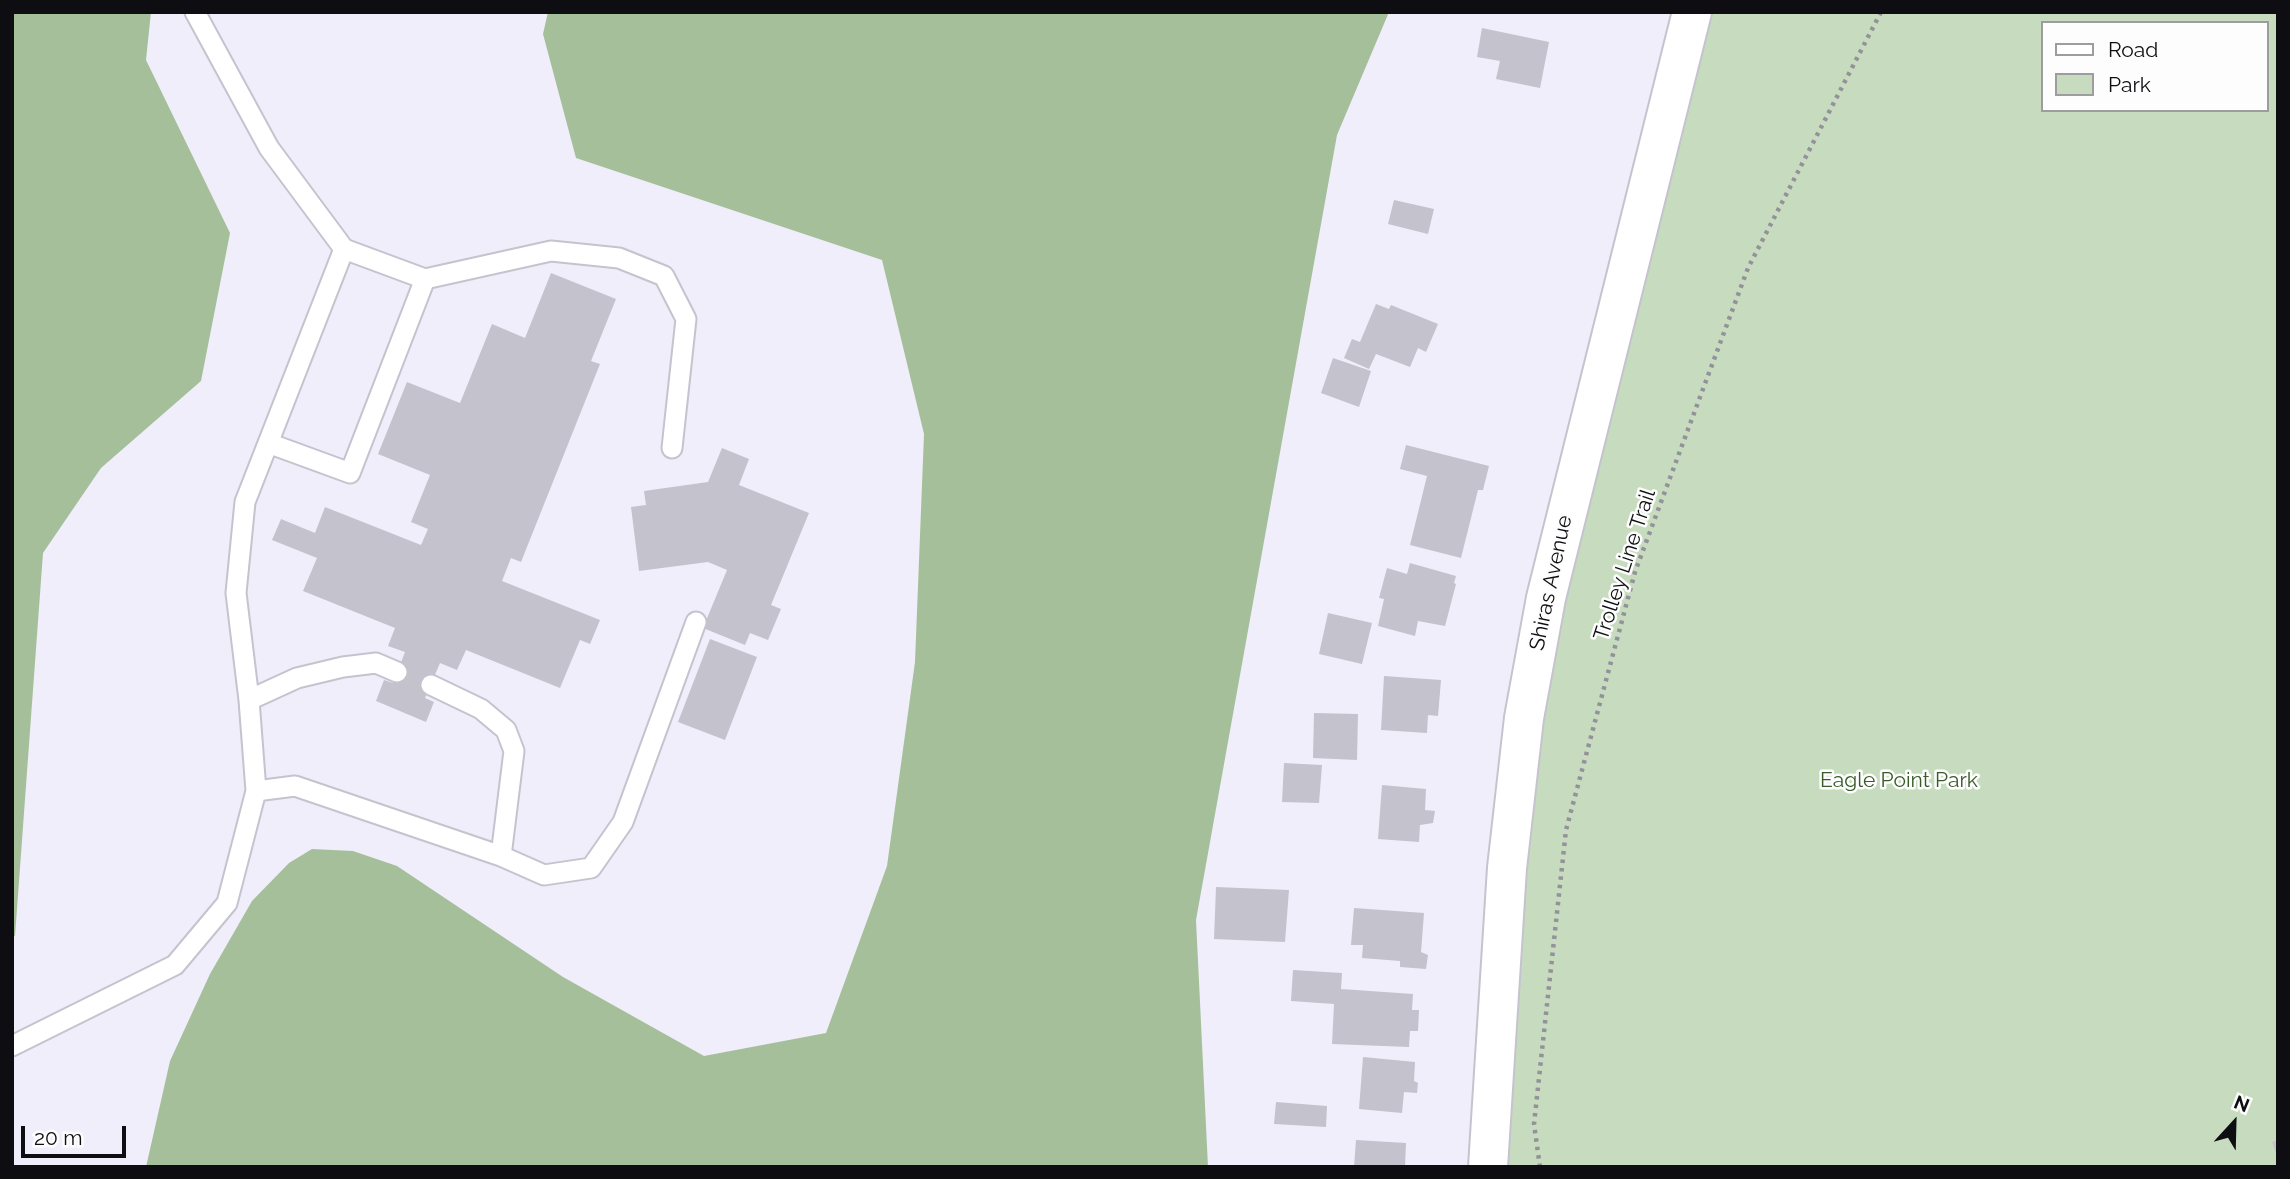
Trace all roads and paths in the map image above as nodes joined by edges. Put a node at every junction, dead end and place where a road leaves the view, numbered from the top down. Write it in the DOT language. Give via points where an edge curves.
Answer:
graph roads {
  1 [pos="195,12"];
  2 [pos="1692,12"];
  3 [pos="1881,12"];
  4 [pos="344,249"];
  5 [pos="425,279"];
  6 [pos="268,443"];
  7 [pos="672,448"];
  8 [pos="696,622"];
  9 [pos="397,672"];
  10 [pos="431,685"];
  11 [pos="249,700"];
  12 [pos="256,790"];
  13 [pos="501,856"];
  14 [pos="12,1046"];
  15 [pos="1488,1167"];
  16 [pos="1540,1167"];
  1 -- 4 [label="lane" via="269,148"];
  2 -- 15 [label="street, Shiras Avenue" via="1546,598 1524,718 1507,868"];
  3 -- 16 [label="path, Trolley Line Trail" via="1748,268 1635,572 1566,830 1534,1124"];
  4 -- 5 [label="lane"];
  4 -- 6 [label="lane"];
  5 -- 6 [label="lane" via="350,473"];
  5 -- 7 [label="lane" via="551,251 619,258 664,276 686,319"];
  6 -- 11 [label="lane" via="245,502 236,593"];
  8 -- 13 [label="lane" via="624,822 591,868 544,875"];
  9 -- 11 [label="lane" via="376,663 343,667 297,678"];
  10 -- 13 [label="lane" via="481,709 506,730 514,751"];
  11 -- 12 [label="lane"];
  12 -- 13 [label="lane" via="295,786"];
  12 -- 14 [label="lane" via="227,903 175,965"];
}
